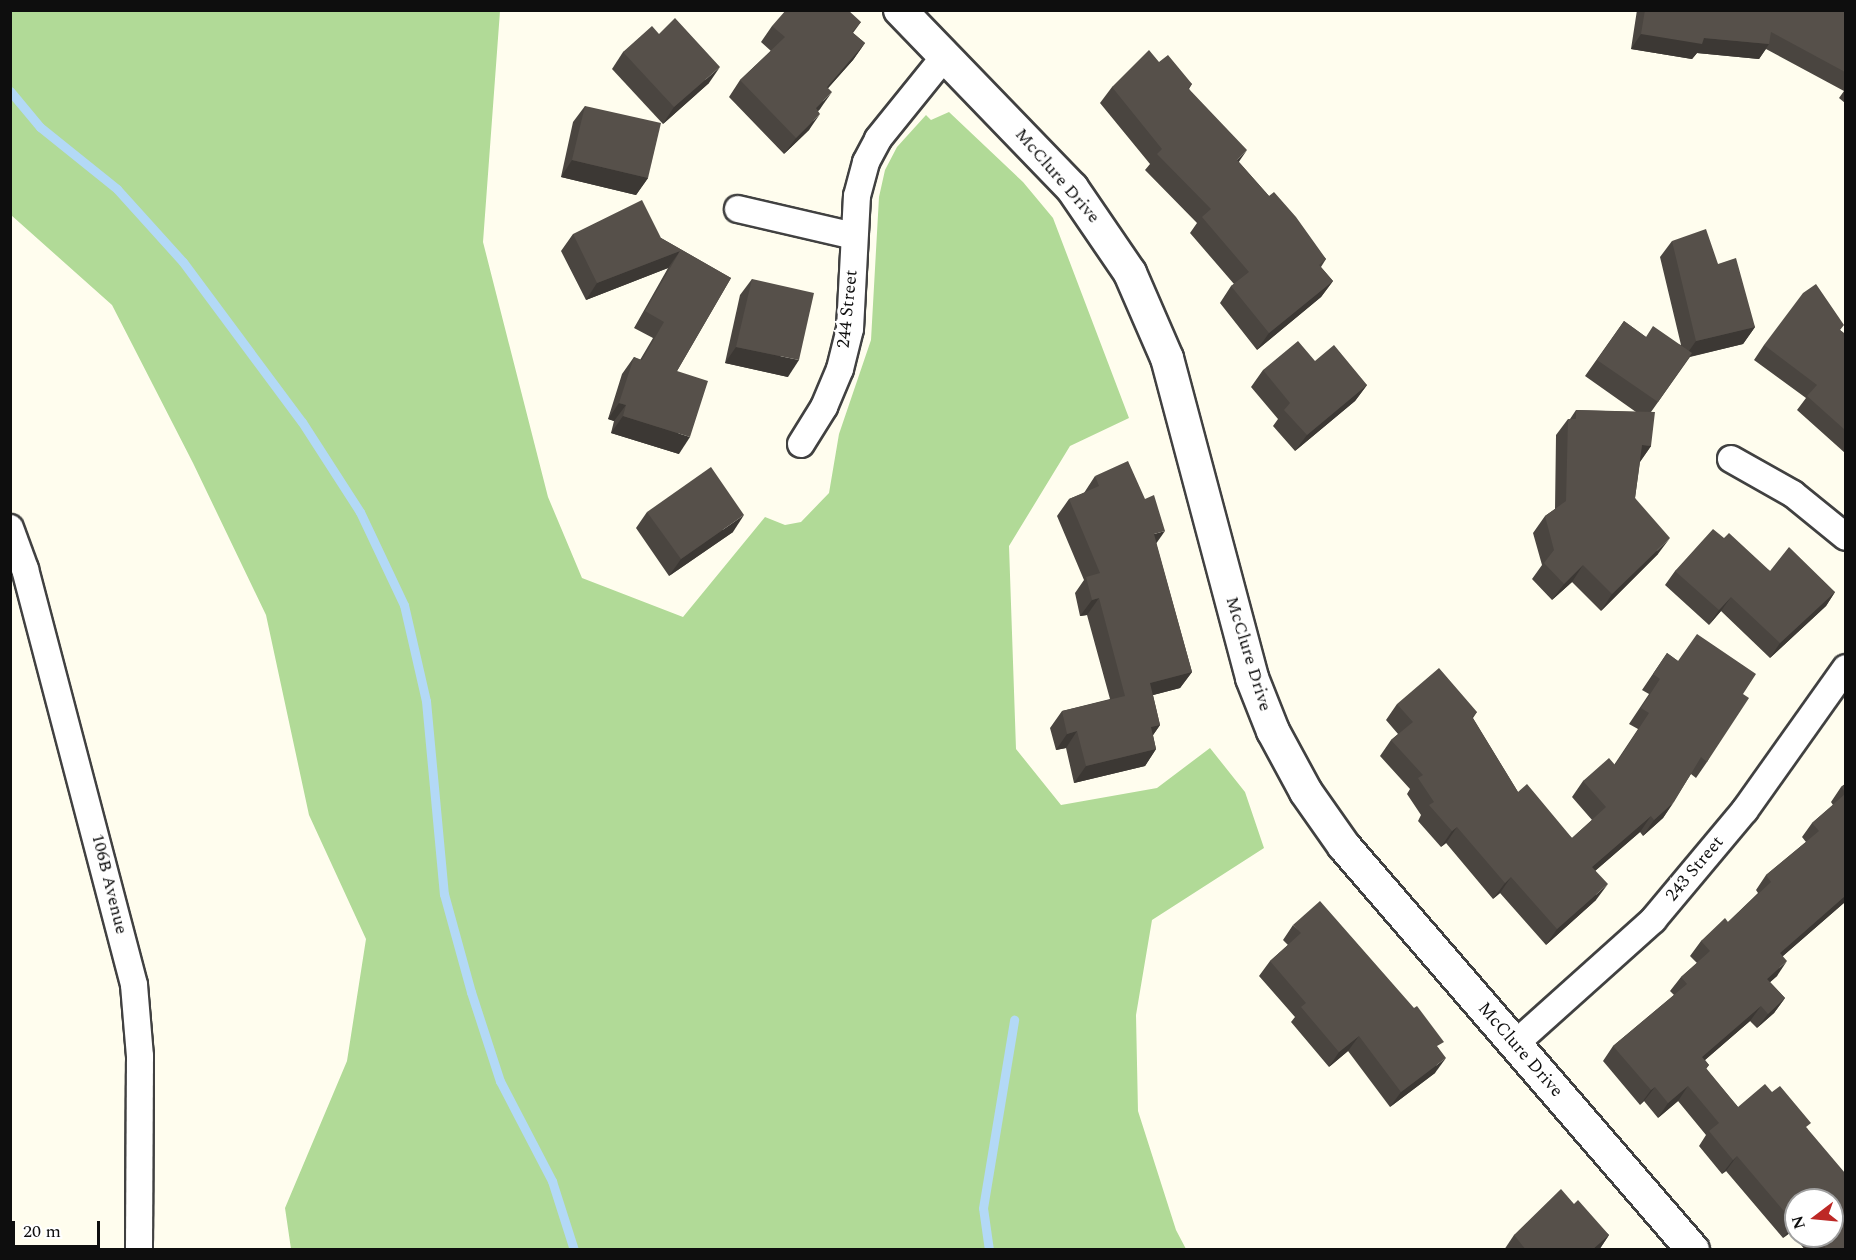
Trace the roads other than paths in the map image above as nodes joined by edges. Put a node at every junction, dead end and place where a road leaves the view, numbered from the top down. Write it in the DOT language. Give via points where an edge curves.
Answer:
graph roads {
  1 [pos="900,10"];
  2 [pos="945,56"];
  3 [pos="738,209"];
  4 [pos="854,236"];
  5 [pos="801,444"];
  6 [pos="1731,459"];
  7 [pos="10,528"];
  8 [pos="1845,537"];
  9 [pos="1845,668"];
  10 [pos="1515,1044"];
  11 [pos="139,1250"];
  12 [pos="1693,1250"];
  1 -- 2 [label="street, McClure Drive"];
  2 -- 4 [label="street, 244 Street" via="878,139 857,196"];
  2 -- 10 [label="street, McClure Drive" via="1083,201 1113,244 1144,301 1167,358 1252,678 1297,777 1340,841"];
  3 -- 4 [label="street"];
  4 -- 5 [label="street, 244 Street" via="850,329 840,369 824,407"];
  6 -- 8 [label="street" via="1793,494"];
  7 -- 11 [label="street, 106B Avenue" via="25,569 134,985 140,1056"];
  9 -- 10 [label="street, 243 Street" via="1744,810 1653,920"];
  10 -- 12 [label="street, McClure Drive"];
}
